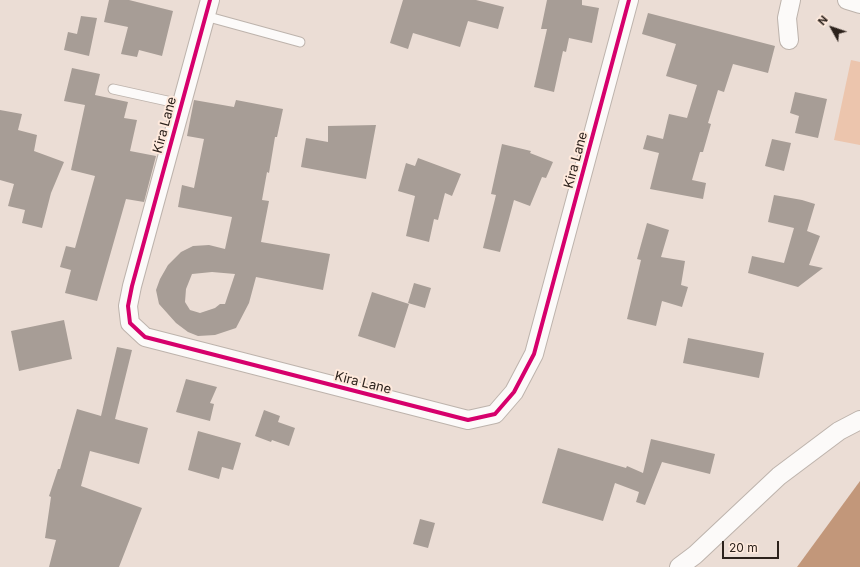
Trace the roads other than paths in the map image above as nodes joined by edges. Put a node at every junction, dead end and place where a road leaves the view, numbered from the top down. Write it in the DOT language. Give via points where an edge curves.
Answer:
graph roads {
  1 [pos="629,0"];
  2 [pos="792,0"];
  3 [pos="847,0"];
  4 [pos="860,4"];
  5 [pos="207,8"];
  6 [pos="790,40"];
  7 [pos="300,42"];
  8 [pos="113,89"];
  9 [pos="181,104"];
  10 [pos="860,420"];
  11 [pos="679,567"];
  1 -- 9 [label="street, Kira Lane" via="534,354 514,392 495,414 468,420 144,336 130,323 128,306 132,286"];
  2 -- 6 [label="street" via="787,18"];
  3 -- 4 [label="street"];
  5 -- 7 [label="lane"];
  5 -- 9 [label="street, Kira Lane"];
  8 -- 9 [label="lane"];
  10 -- 11 [label="street" via="839,430 779,476"];
}
